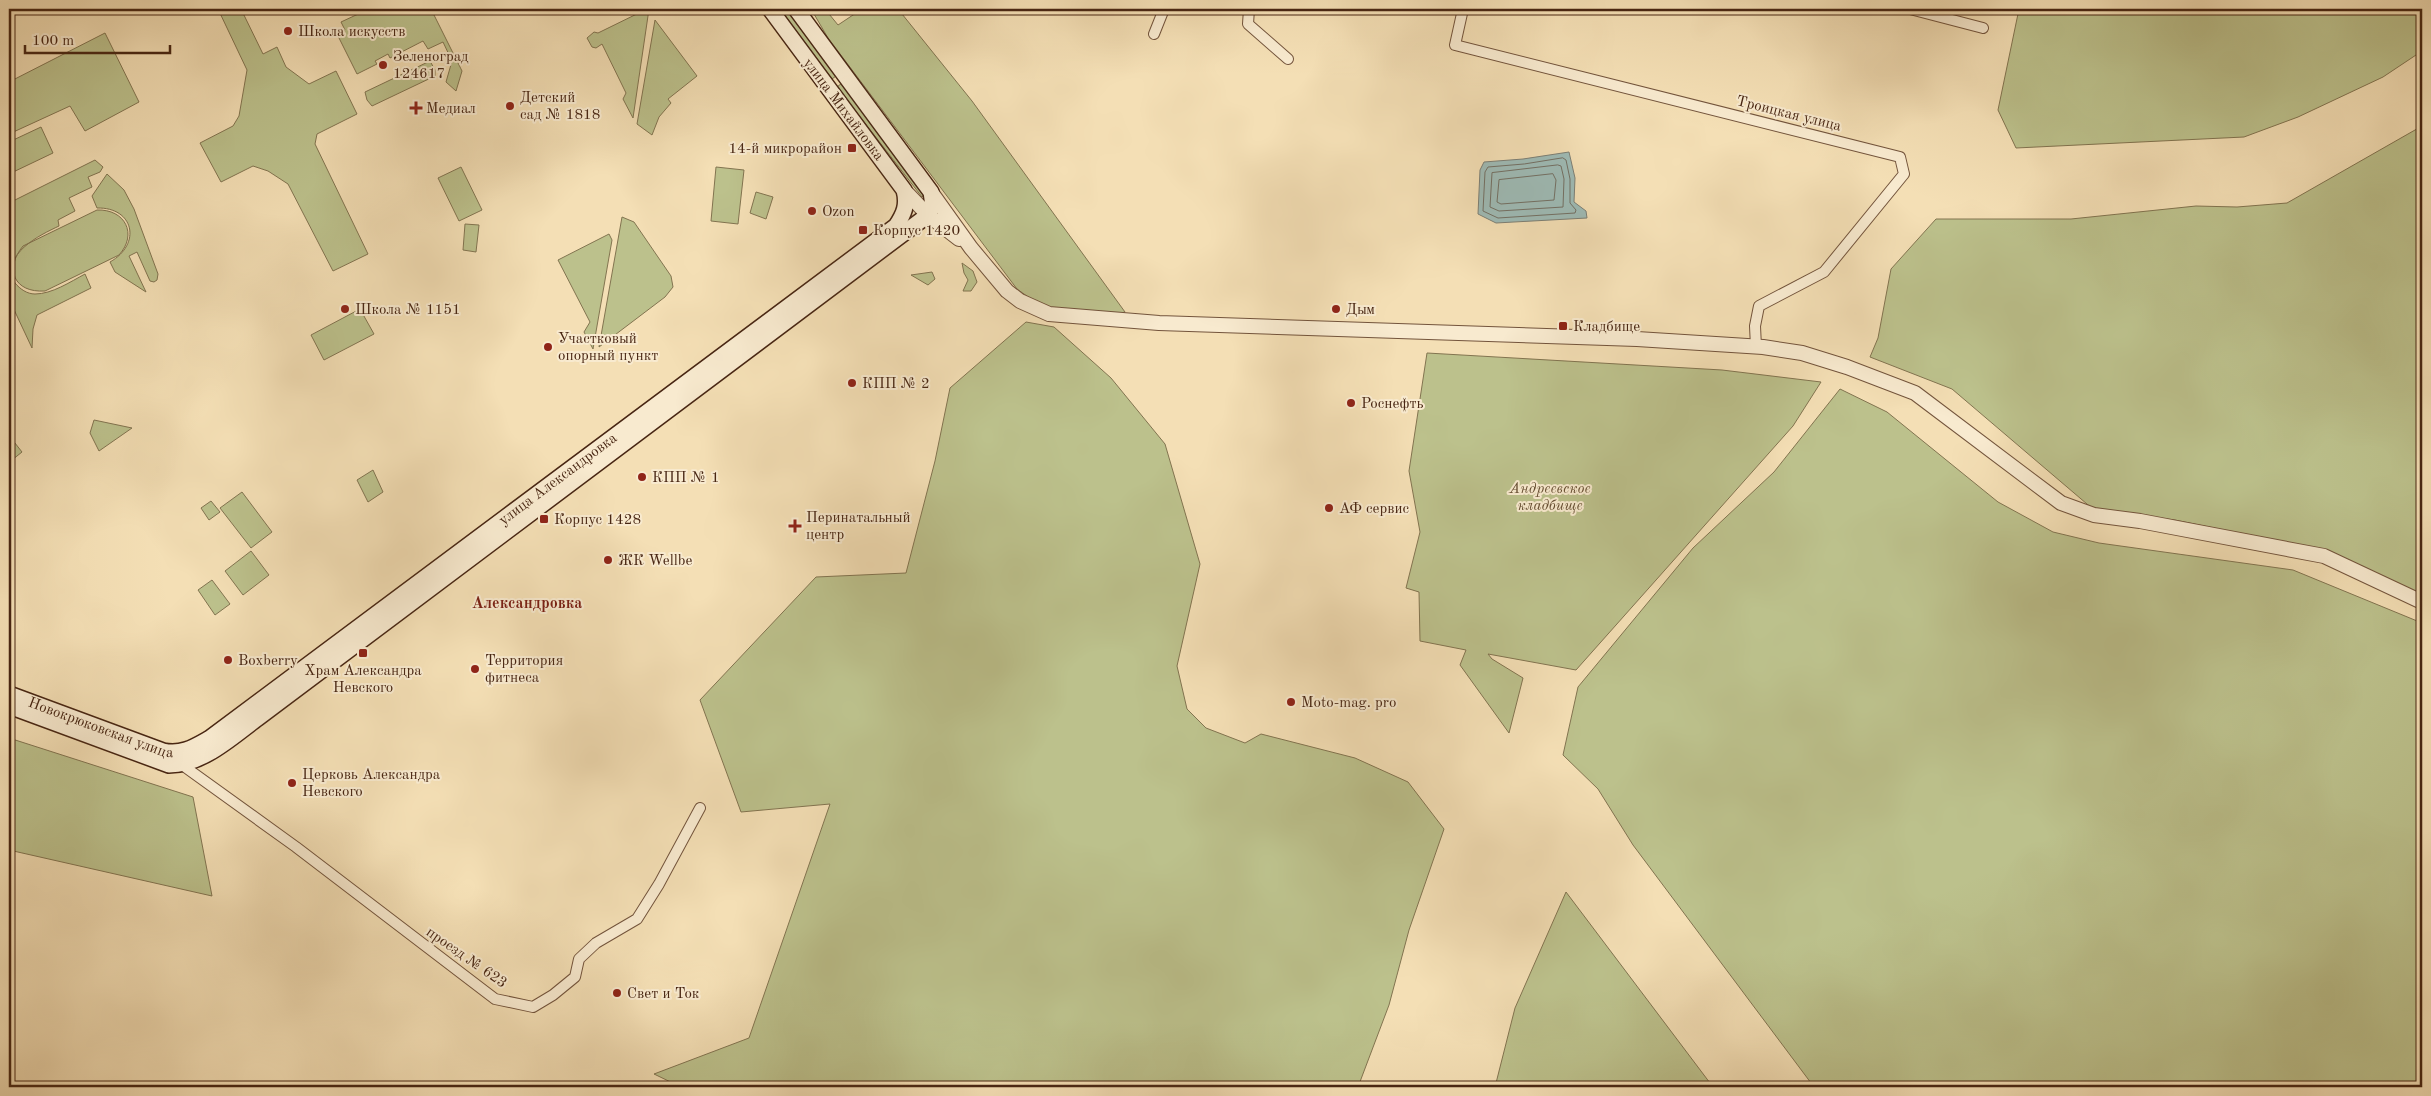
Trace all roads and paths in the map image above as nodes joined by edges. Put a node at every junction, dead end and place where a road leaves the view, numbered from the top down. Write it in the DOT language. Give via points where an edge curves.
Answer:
graph roads {
  1 [pos="770,9"];
  2 [pos="796,9"];
  3 [pos="1164,9"];
  4 [pos="1249,9"];
  5 [pos="1463,9"];
  6 [pos="1910,9"];
  7 [pos="1983,28"];
  8 [pos="1154,34"];
  9 [pos="1288,59"];
  10 [pos="904,190"];
  11 [pos="931,206"];
  12 [pos="901,229"];
  13 [pos="948,230"];
  14 [pos="971,248"];
  15 [pos="1756,347"];
  16 [pos="2422,602"];
  17 [pos="9,694"];
  18 [pos="9,706"];
  19 [pos="186,760"];
  20 [pos="700,808"];
  1 -- 10 [label="main road, улица Михайловка"];
  2 -- 11 [label="main road, улица Михайловка"];
  3 -- 8 [label="street"];
  4 -- 9 [label="street" via="1248,24"];
  5 -- 15 [label="street, Троицкая улица" via="1455,45 1900,157 1904,174 1824,272 1759,306 1755,326"];
  6 -- 7 [label="street"];
  10 -- 11 [label="street, улица Михайловка"];
  10 -- 12 [label="main road" via="907,201"];
  11 -- 12 [label="main road, улица Александровка"];
  11 -- 13 [label="street"];
  11 -- 14 [label="street"];
  12 -- 13 [label="street" via="922,226"];
  12 -- 19 [label="main road, улица Александровка" via="210,738"];
  12 -- 19 [label="main road, улица Александровка" via="272,707"];
  13 -- 14 [label="street"];
  14 -- 15 [label="street" via="1007,291 1020,301 1038,311 1062,316 1159,323 1630,338"];
  15 -- 16 [label="street" via="1802,353 1915,393 2061,503 2094,515 2324,556"];
  17 -- 19 [label="main road, Новокрюковская улица"];
  18 -- 19 [label="main road, Новокрюковская улица"];
  19 -- 20 [label="street, проезд № 623" via="495,999 533,1008 575,977 579,959 596,943 637,919"];
}
